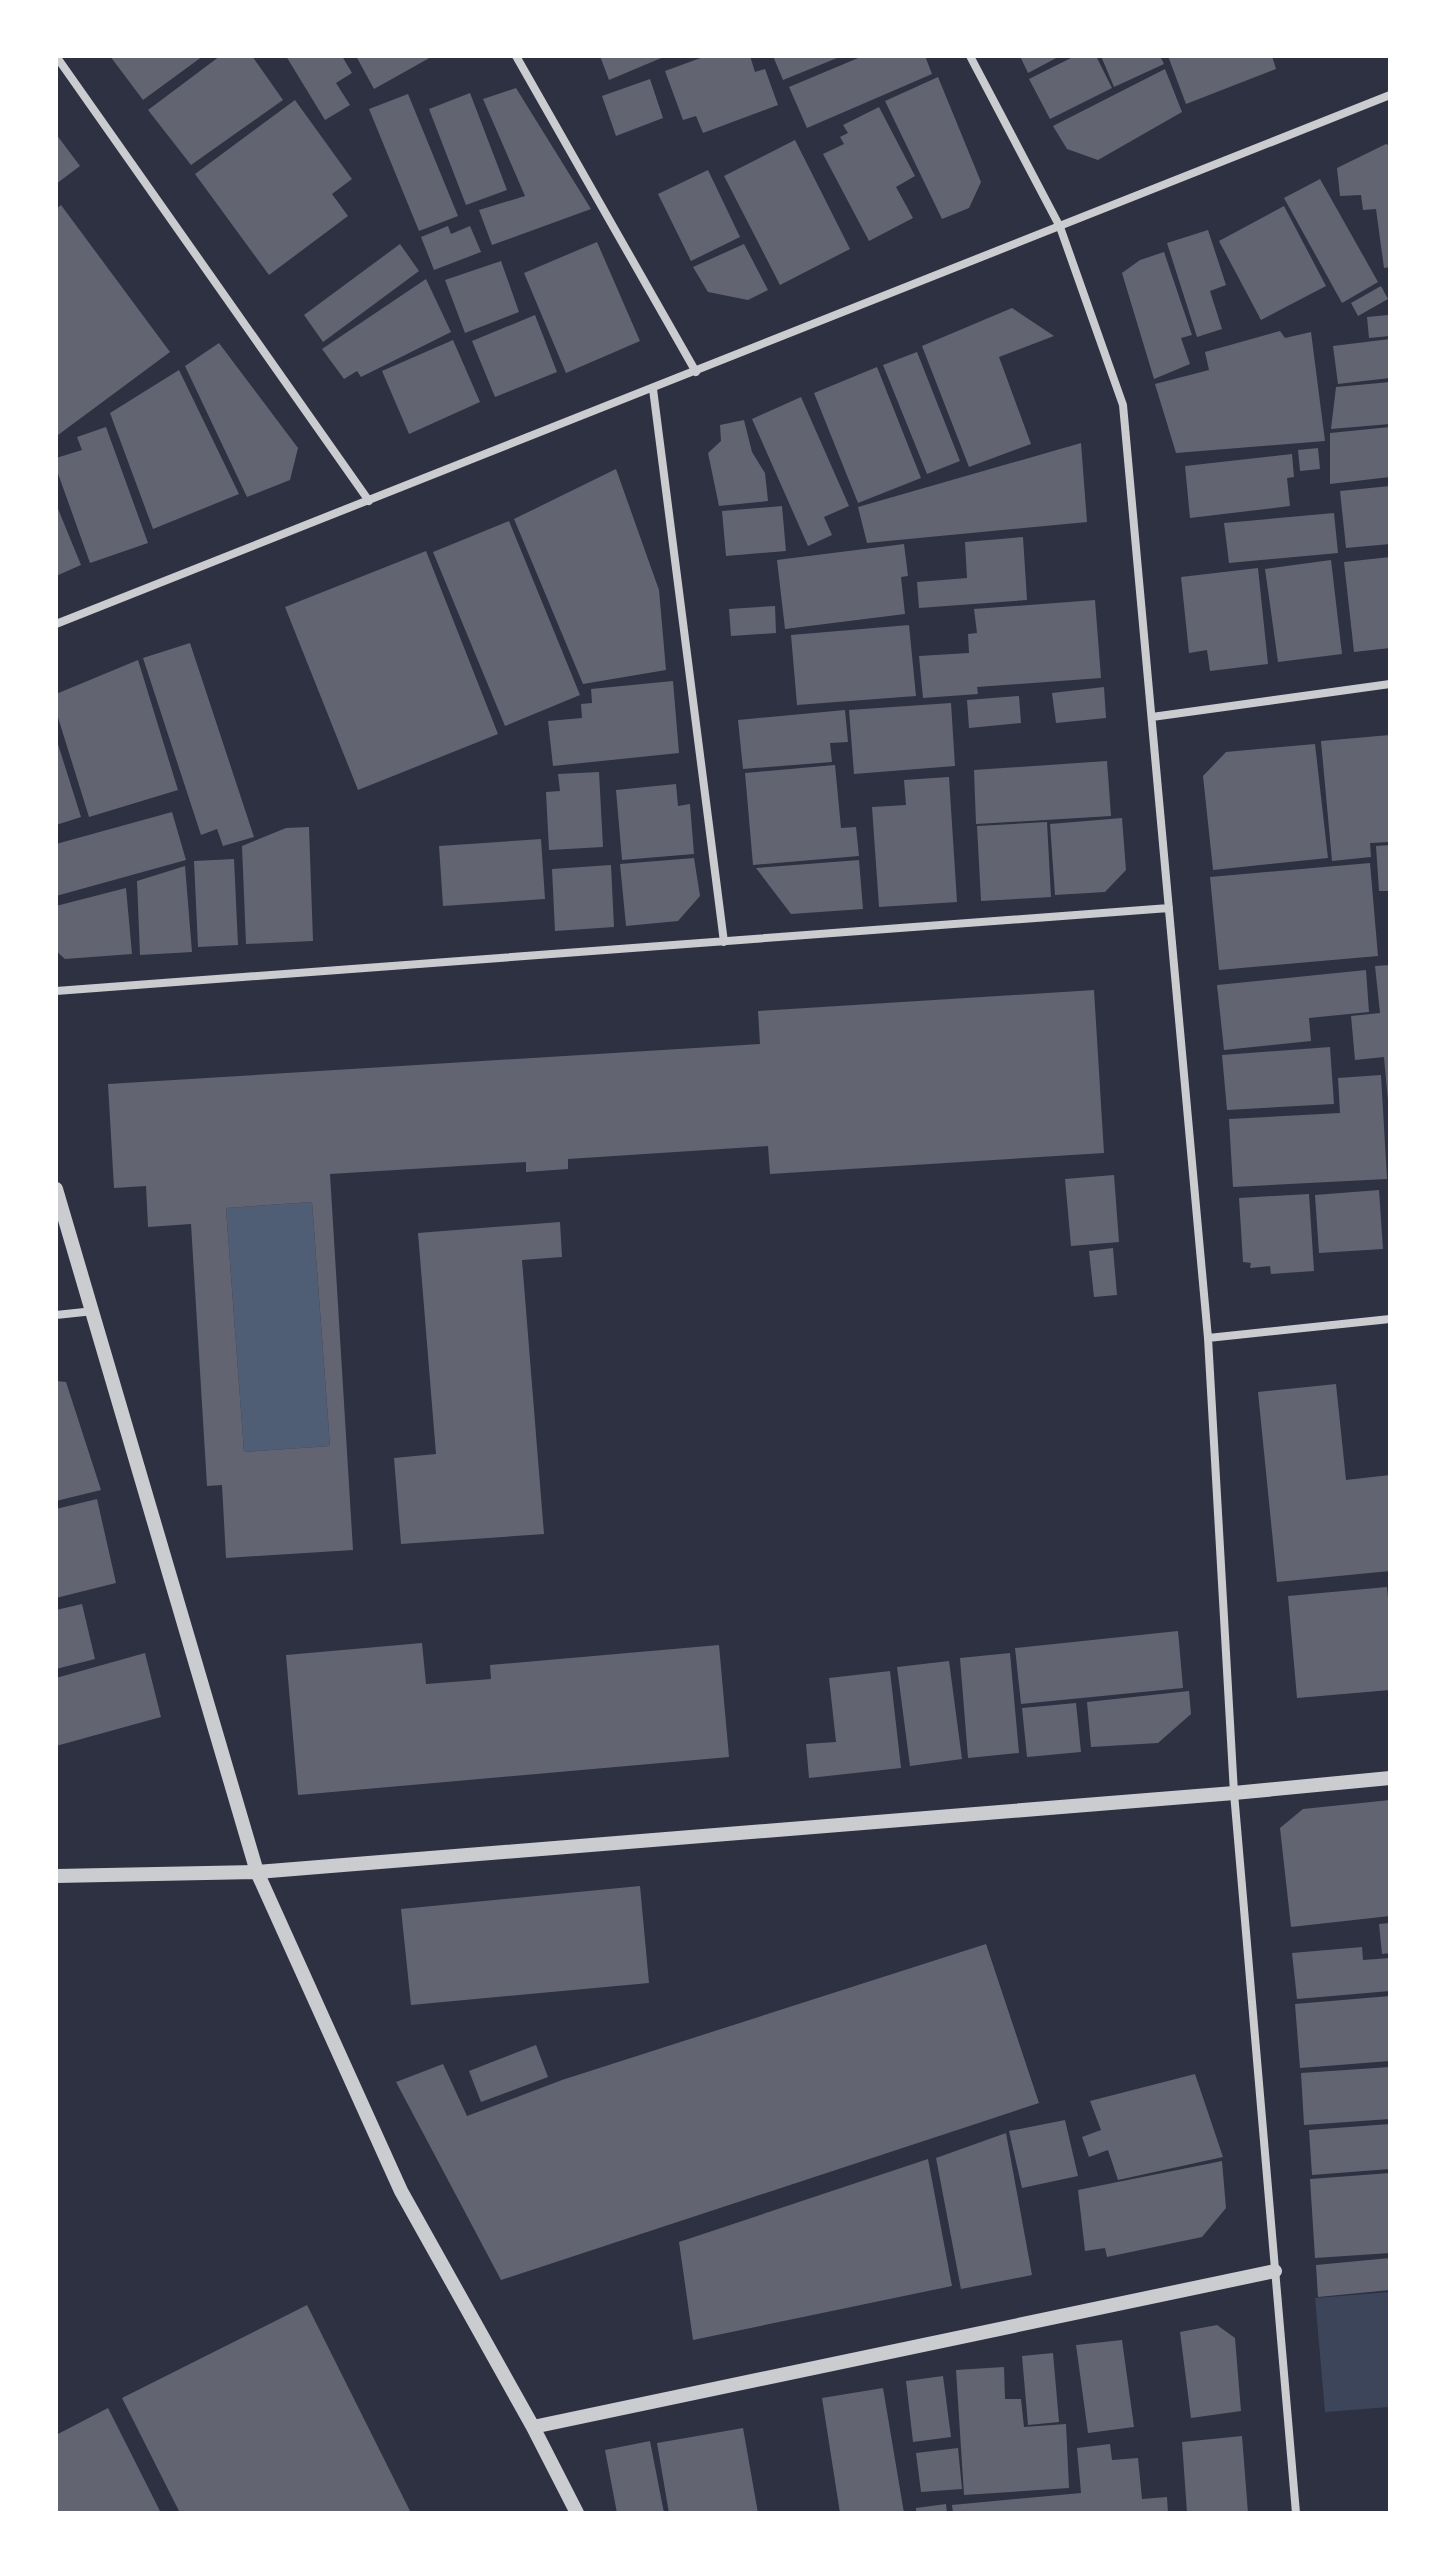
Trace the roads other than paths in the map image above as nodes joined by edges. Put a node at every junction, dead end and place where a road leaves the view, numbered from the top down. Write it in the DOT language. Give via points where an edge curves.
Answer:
graph roads {
  1 [pos="56,56"];
  2 [pos="516,56"];
  3 [pos="970,56"];
  4 [pos="1390,95"];
  5 [pos="1060,227"];
  6 [pos="696,372"];
  7 [pos="653,389"];
  8 [pos="369,501"];
  9 [pos="56,624"];
  10 [pos="1390,684"];
  11 [pos="1152,717"];
  12 [pos="1169,908"];
  13 [pos="724,942"];
  14 [pos="56,991"];
  15 [pos="56,1189"];
  16 [pos="94,1311"];
  17 [pos="56,1315"];
  18 [pos="1390,1319"];
  19 [pos="1208,1338"];
  20 [pos="1390,1778"];
  21 [pos="1234,1793"];
  22 [pos="257,1872"];
  23 [pos="56,1876"];
  24 [pos="1275,2271"];
  25 [pos="533,2427"];
  26 [pos="577,2513"];
  27 [pos="1296,2513"];
  1 -- 8 [label="street"];
  2 -- 6 [label="street"];
  3 -- 5 [label="street"];
  4 -- 5 [label="street"];
  5 -- 6 [label="street"];
  5 -- 11 [label="street" via="1123,405"];
  6 -- 7 [label="street"];
  7 -- 8 [label="street"];
  7 -- 13 [label="street"];
  8 -- 9 [label="street"];
  10 -- 11 [label="street"];
  11 -- 12 [label="street"];
  12 -- 13 [label="street"];
  12 -- 19 [label="street"];
  13 -- 14 [label="street"];
  15 -- 16 [label="street"];
  16 -- 17 [label="street"];
  16 -- 22 [label="street"];
  18 -- 19 [label="street"];
  19 -- 21 [label="street"];
  20 -- 21 [label="street"];
  21 -- 22 [label="street"];
  21 -- 24 [label="street"];
  22 -- 23 [label="street"];
  22 -- 25 [label="street" via="401,2191"];
  24 -- 25 [label="street"];
  24 -- 27 [label="street"];
  25 -- 26 [label="street"];
}
